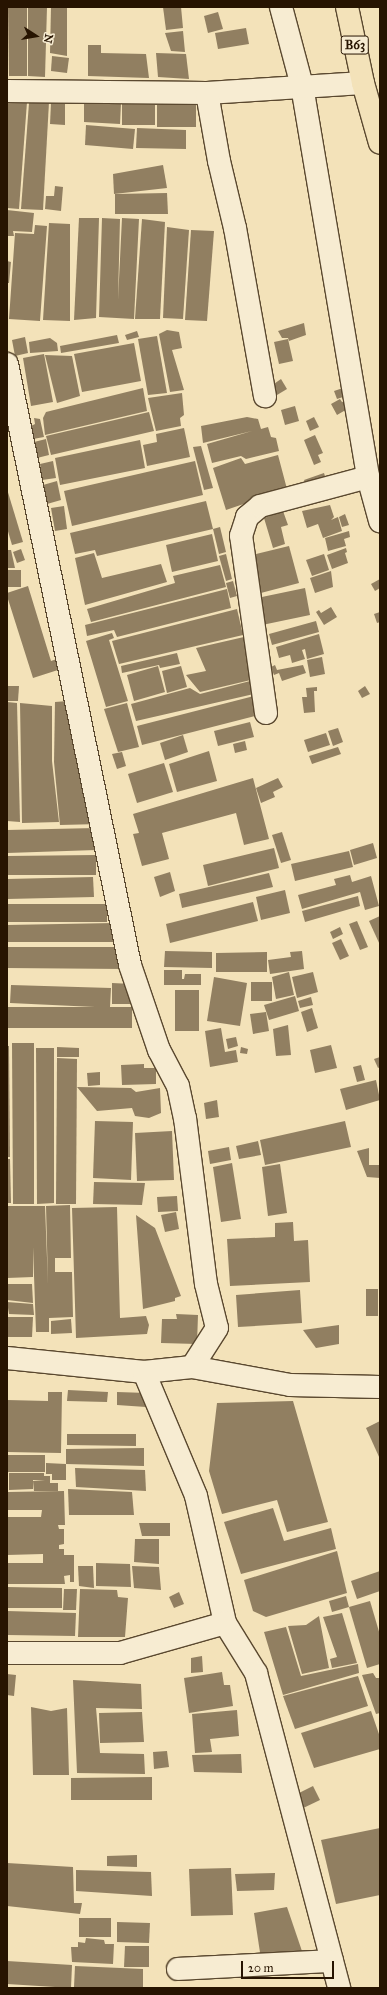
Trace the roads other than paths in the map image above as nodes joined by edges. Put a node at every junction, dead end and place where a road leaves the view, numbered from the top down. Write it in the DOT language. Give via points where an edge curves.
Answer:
graph roads {
  1 [pos="281,7"];
  2 [pos="347,7"];
  3 [pos="363,83"];
  4 [pos="302,86"];
  5 [pos="7,91"];
  6 [pos="207,93"];
  7 [pos="380,144"];
  8 [pos="7,364"];
  9 [pos="264,396"];
  10 [pos="368,476"];
  11 [pos="380,521"];
  12 [pos="266,713"];
  13 [pos="7,1358"];
  14 [pos="192,1367"];
  15 [pos="144,1372"];
  16 [pos="380,1386"];
  17 [pos="225,1623"];
  18 [pos="7,1653"];
  19 [pos="332,1961"];
  20 [pos="178,1969"];
  21 [pos="339,1988"];
  1 -- 4 [label="street"];
  2 -- 3 [label="highway, B63"];
  3 -- 4 [label="street"];
  3 -- 7 [label="highway, B63"];
  4 -- 6 [label="street"];
  4 -- 10 [label="street"];
  5 -- 6 [label="street"];
  6 -- 9 [label="street" via="219,161 235,228"];
  8 -- 14 [label="street" via="130,965 159,1050 178,1086 185,1118 206,1284 217,1328"];
  10 -- 11 [label="street"];
  10 -- 12 [label="street" via="260,506 247,517 241,536"];
  13 -- 15 [label="street"];
  14 -- 15 [label="street"];
  14 -- 16 [label="street" via="290,1385"];
  15 -- 17 [label="street" via="196,1496"];
  17 -- 18 [label="street" via="120,1653"];
  17 -- 19 [label="street" via="256,1673"];
  19 -- 20 [label="street"];
  19 -- 21 [label="street"];
}
